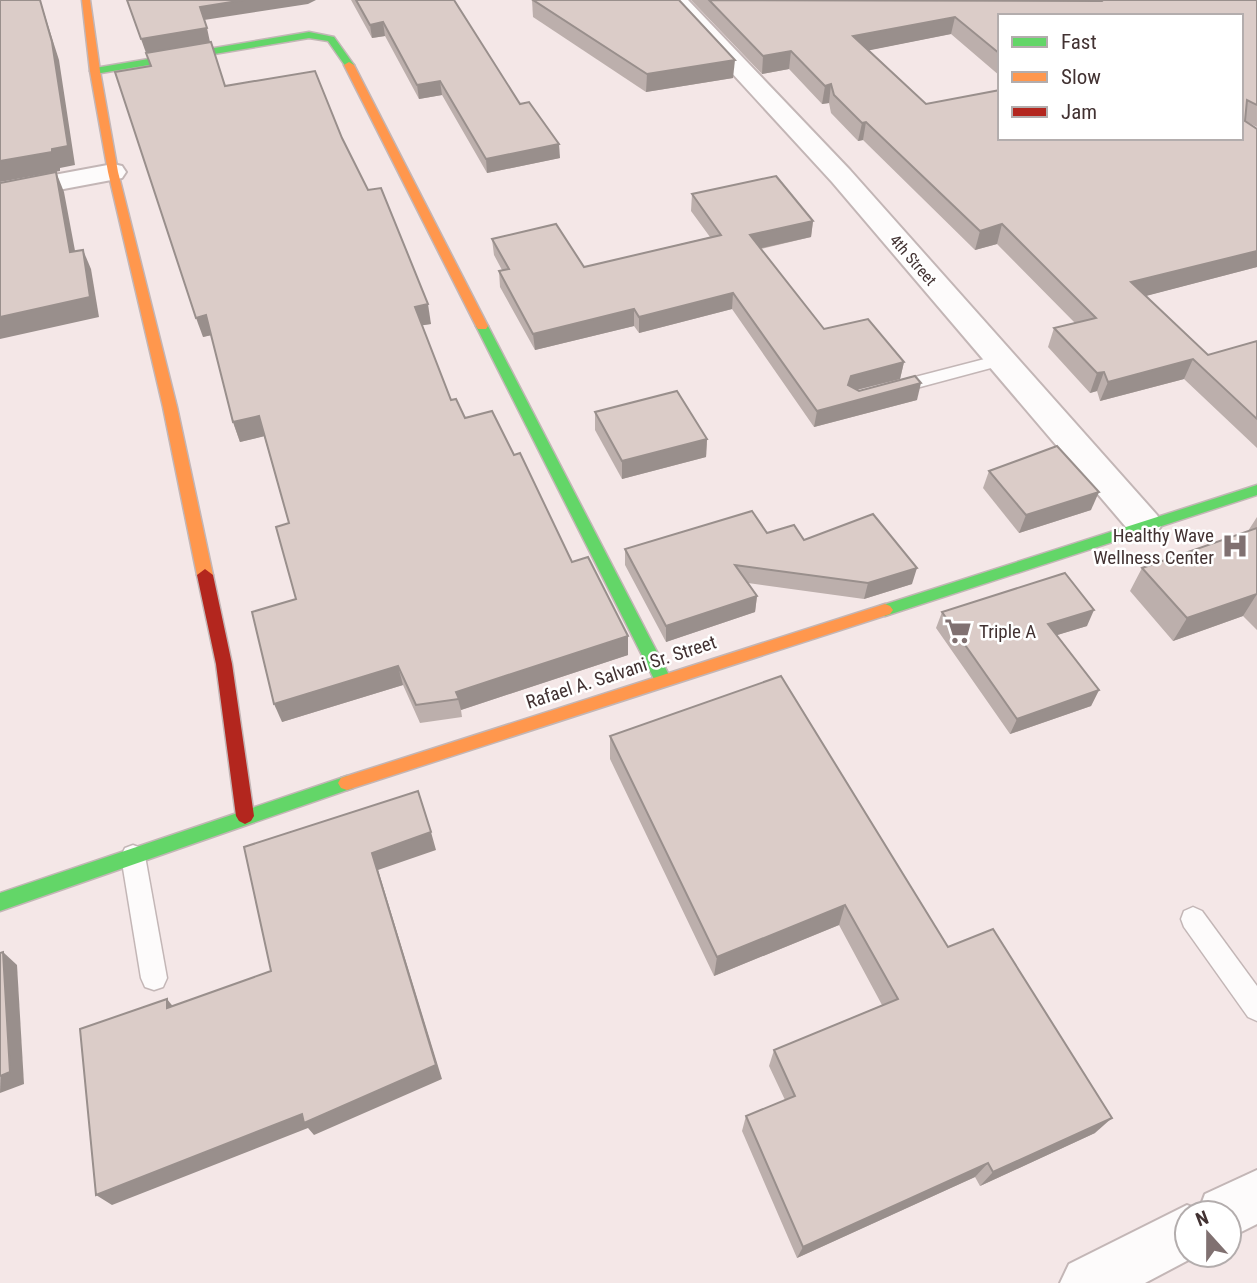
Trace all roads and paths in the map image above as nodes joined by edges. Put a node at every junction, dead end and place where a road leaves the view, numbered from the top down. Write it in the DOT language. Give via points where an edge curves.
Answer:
graph roads {
  1 [pos="86,0"];
  2 [pos="676,0"];
  3 [pos="95,71"];
  4 [pos="113,172"];
  5 [pos="0,193"];
  6 [pos="1000,360"];
  7 [pos="881,392"];
  8 [pos="1257,490"];
  9 [pos="1144,524"];
  10 [pos="663,680"];
  11 [pos="245,816"];
  12 [pos="133,856"];
  13 [pos="0,902"];
  14 [pos="1193,919"];
  15 [pos="154,978"];
  16 [pos="1257,1008"];
  17 [pos="1173,1239"];
  18 [pos="1088,1283"];
  1 -- 3 [label="street"];
  2 -- 6 [label="street, 4th Street" via="841,176"];
  3 -- 4 [label="street"];
  3 -- 10 [label="street" via="309,35 324,36 339,48"];
  4 -- 5 [label="street"];
  4 -- 11 [label="street" via="170,407 224,664"];
  6 -- 7 [label="lane"];
  6 -- 9 [label="street, 4th Street"];
  8 -- 9 [label="street, Rafael A. Salvani Sr. Street"];
  9 -- 10 [label="street, Rafael A. Salvani Sr. Street"];
  10 -- 11 [label="street, Rafael A. Salvani Sr. Street"];
  11 -- 12 [label="street, Rafael A. Salvani Sr. Street"];
  12 -- 13 [label="street, Rafael A. Salvani Sr. Street"];
  12 -- 15 [label="lane"];
  14 -- 16 [label="lane"];
  17 -- 18 [label="street"];
}
